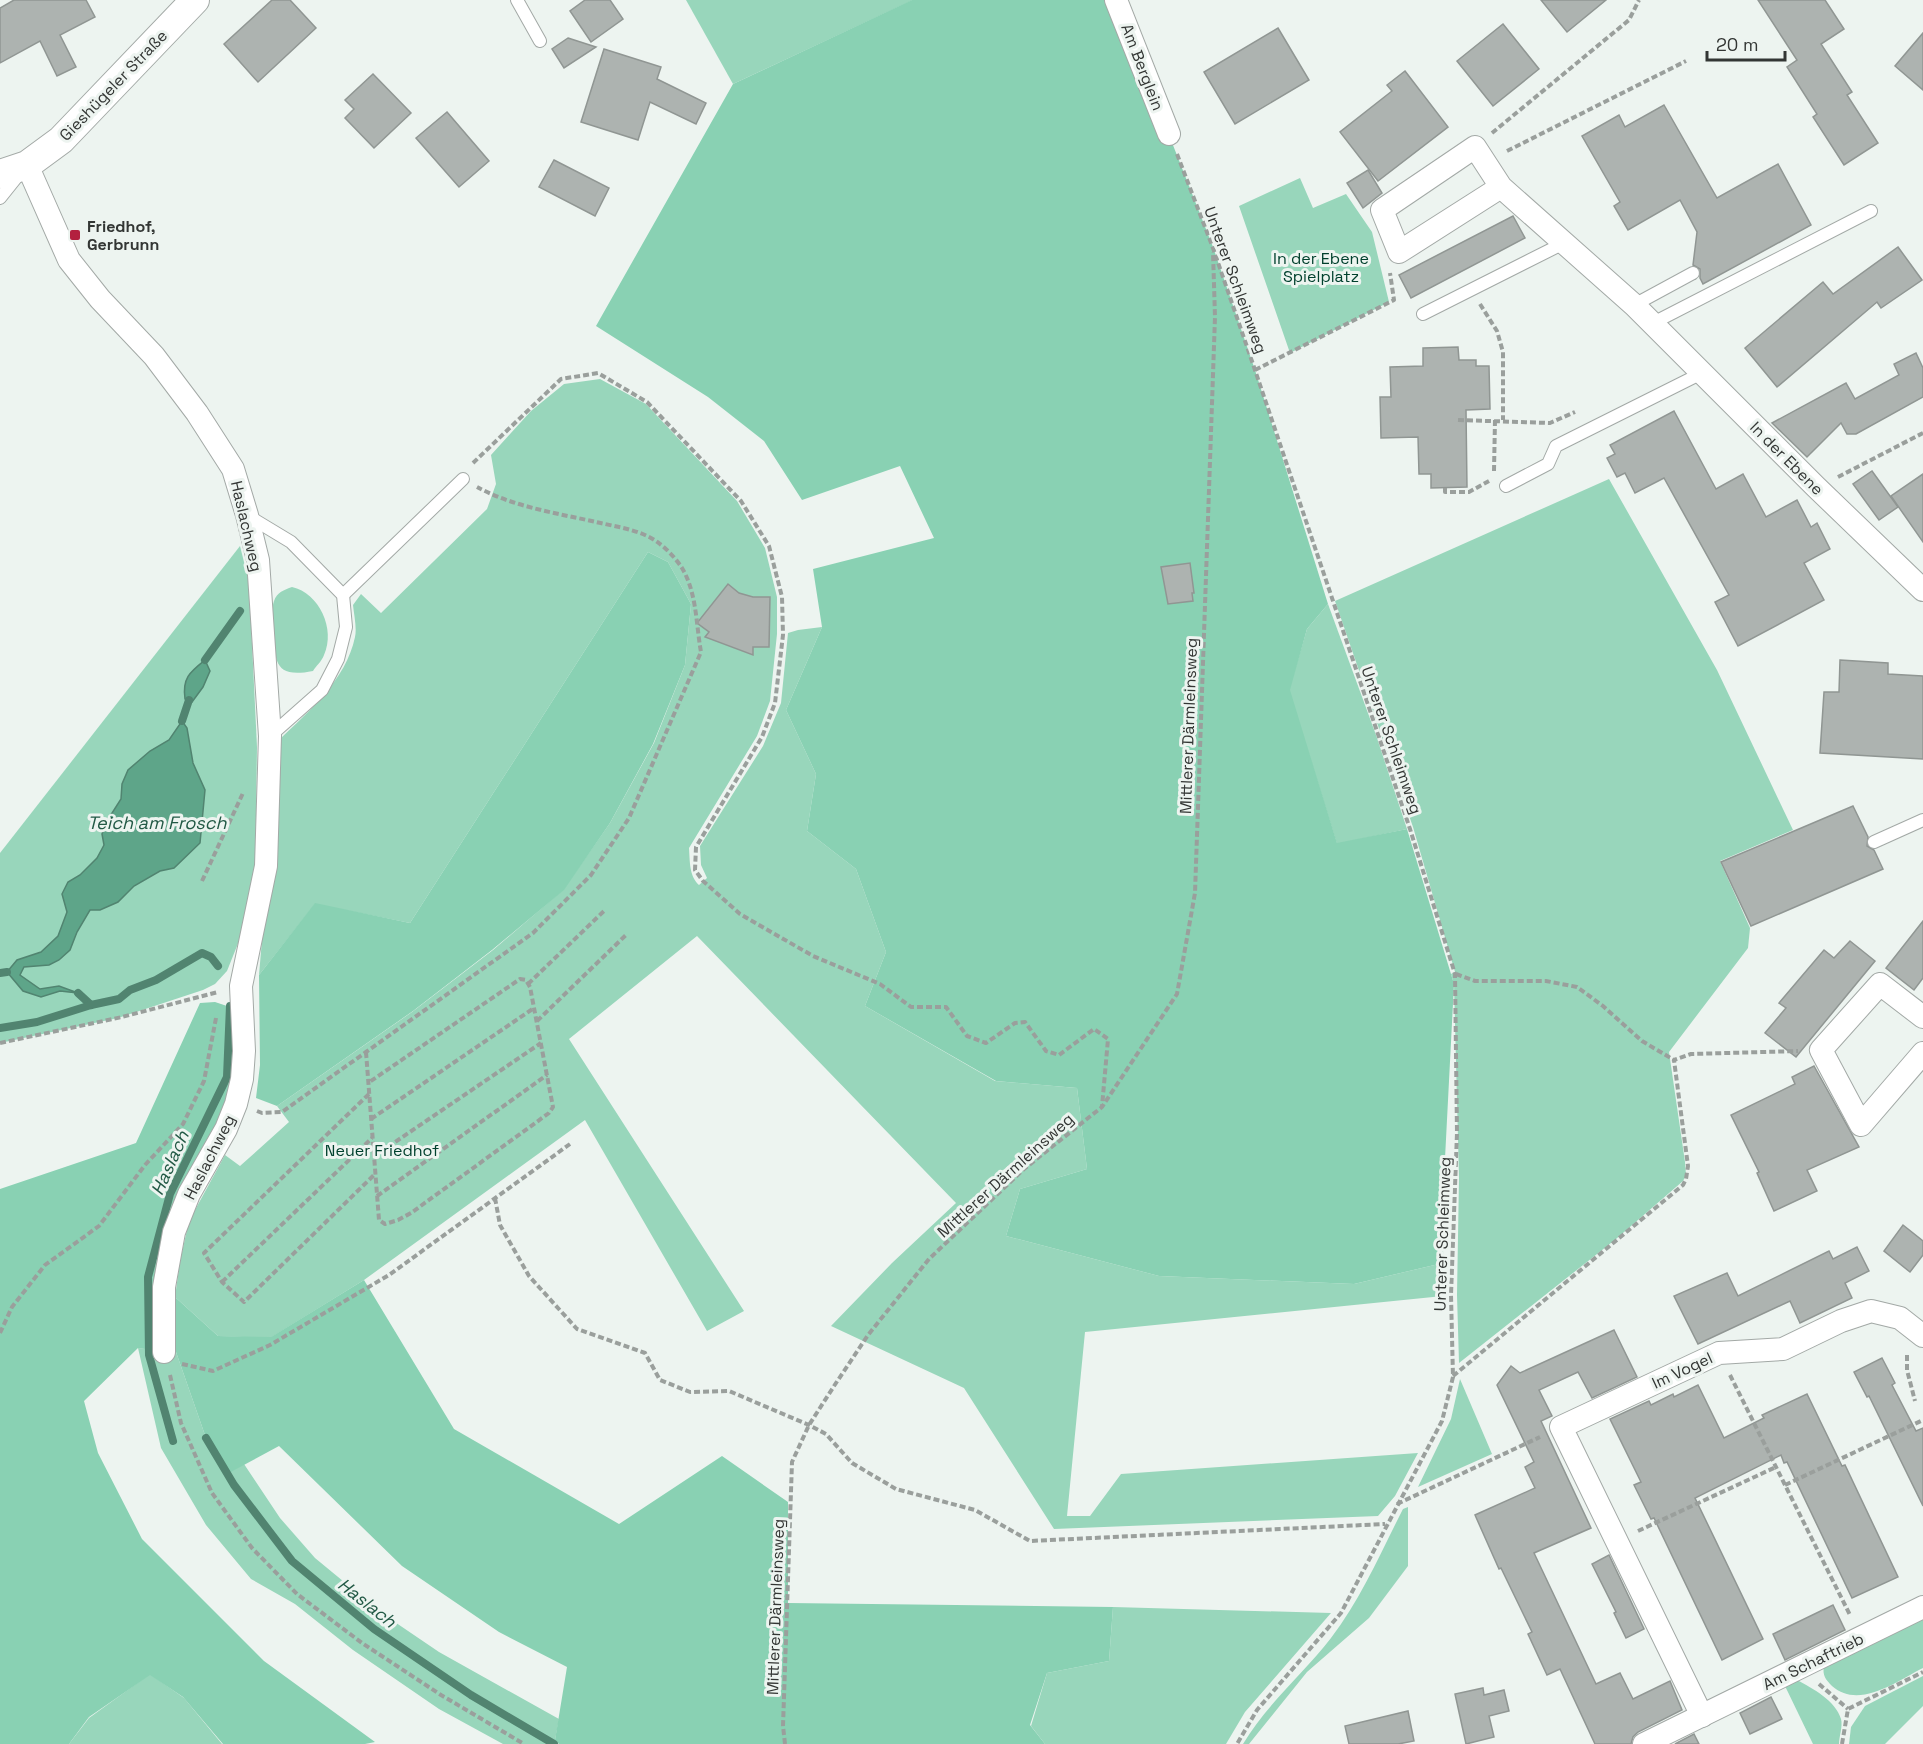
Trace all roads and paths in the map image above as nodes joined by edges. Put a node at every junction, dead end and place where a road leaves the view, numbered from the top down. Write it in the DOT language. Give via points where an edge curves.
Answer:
graph roads {
  1 [pos="195,0"];
  2 [pos="517,0"];
  3 [pos="1116,0"];
  4 [pos="1640,0"];
  5 [pos="540,41"];
  6 [pos="1686,61"];
  7 [pos="1169,134"];
  8 [pos="1480,155"];
  9 [pos="27,165"];
  10 [pos="0,174"];
  11 [pos="1501,187"];
  12 [pos="0,198"];
  13 [pos="1871,211"];
  14 [pos="1564,243"];
  15 [pos="1213,248"];
  16 [pos="1399,252"];
  17 [pos="1693,273"];
  18 [pos="1470,290"];
  19 [pos="1634,306"];
  20 [pos="1423,314"];
  21 [pos="1653,323"];
  22 [pos="1255,370"];
  23 [pos="1702,373"];
  24 [pos="1582,410"];
  25 [pos="1458,420"];
  26 [pos="1495,420"];
  27 [pos="1503,420"];
  28 [pos="1923,433"];
  29 [pos="463,479"];
  30 [pos="1506,486"];
  31 [pos="1445,488"];
  32 [pos="1816,488"];
  33 [pos="247,515"];
  34 [pos="1923,590"];
  35 [pos="343,596"];
  36 [pos="270,736"];
  37 [pos="246,788"];
  38 [pos="1923,820"];
  39 [pos="1874,842"];
  40 [pos="202,881"];
  41 [pos="604,911"];
  42 [pos="627,934"];
  43 [pos="1455,974"];
  44 [pos="528,984"];
  45 [pos="241,989"];
  46 [pos="534,1008"];
  47 [pos="1923,1017"];
  48 [pos="537,1021"];
  49 [pos="0,1042"];
  50 [pos="541,1043"];
  51 [pos="1821,1050"];
  52 [pos="366,1052"];
  53 [pos="1923,1053"];
  54 [pos="1674,1060"];
  55 [pos="548,1075"];
  56 [pos="368,1083"];
  57 [pos="369,1094"];
  58 [pos="1102,1107"];
  59 [pos="282,1112"];
  60 [pos="371,1120"];
  61 [pos="372,1137"];
  62 [pos="570,1144"];
  63 [pos="373,1157"];
  64 [pos="375,1175"];
  65 [pos="376,1197"];
  66 [pos="495,1198"];
  67 [pos="222,1282"];
  68 [pos="0,1333"];
  69 [pos="1923,1336"];
  70 [pos="1719,1353"];
  71 [pos="165,1357"];
  72 [pos="1453,1377"];
  73 [pos="1923,1420"];
  74 [pos="809,1425"];
  75 [pos="1561,1427"];
  76 [pos="1776,1467"];
  77 [pos="1785,1485"];
  78 [pos="1396,1505"];
  79 [pos="1386,1524"];
  80 [pos="1618,1541"];
  81 [pos="1923,1607"];
  82 [pos="1861,1638"];
  83 [pos="1800,1668"];
  84 [pos="1923,1672"];
  85 [pos="1848,1709"];
  86 [pos="1702,1716"];
  87 [pos="524,1744"];
  88 [pos="785,1744"];
  89 [pos="1237,1744"];
  90 [pos="1644,1744"];
  91 [pos="1842,1744"];
  1 -- 9 [label="street, Gieshügeler Straße" via="61,140"];
  2 -- 5 [label="lane"];
  3 -- 7 [label="street, Am Berglein"];
  4 -- 8 [label="path" via="1629,20"];
  6 -- 8 [label="path"];
  7 -- 15 [label="path, Unterer Schleimweg"];
  8 -- 11 [label="street, In der Ebene"];
  8 -- 16 [label="street" via="1382,210"];
  9 -- 10 [label="street, Gieshügeler Straße"];
  9 -- 12 [label="lane, Gieshügeler Straße"];
  9 -- 33 [label="street, Haslachweg" via="69,260 154,356 197,413 233,469"];
  11 -- 14 [label="street, In der Ebene"];
  11 -- 16 [label="street"];
  13 -- 21 [label="lane"];
  14 -- 18 [label="lane"];
  14 -- 19 [label="street, In der Ebene"];
  15 -- 22 [label="path, Unterer Schleimweg"];
  15 -- 58 [label="path, Mittlerer Därmleinsweg" via="1215,317 1196,893 1177,994"];
  16 -- 22 [label="path" via="1388,263 1394,300"];
  17 -- 19 [label="lane"];
  18 -- 20 [label="lane"];
  18 -- 27 [label="path" via="1497,332 1503,352"];
  19 -- 21 [label="street, In der Ebene"];
  21 -- 23 [label="street, In der Ebene"];
  22 -- 43 [label="path, Unterer Schleimweg" via="1410,828"];
  23 -- 30 [label="lane" via="1556,446 1548,464"];
  23 -- 32 [label="street, In der Ebene"];
  24 -- 27 [label="path" via="1550,423"];
  25 -- 26 [label="path"];
  26 -- 27 [label="path"];
  26 -- 31 [label="path" via="1494,479 1469,492 1445,492"];
  28 -- 32 [label="path"];
  29 -- 35 [label="lane"];
  29 -- 52 [label="path" via="492,495 632,530 660,544 682,568 696,606 701,652 628,819 591,875 533,933"];
  29 -- 58 [label="path" via="474,461 561,379 598,373 647,402 741,501 769,546 782,597 783,635 775,703 762,737 696,847 695,870 740,914 813,956 880,984 911,1006 946,1007 967,1036 986,1043 1015,1023 1025,1022 1046,1051 1059,1055 1094,1029 1108,1039"];
  32 -- 34 [label="street, In der Ebene"];
  33 -- 35 [label="lane" via="291,542"];
  33 -- 36 [label="street, Haslachweg" via="258,560"];
  35 -- 36 [label="lane" via="346,627 338,659 322,690"];
  36 -- 45 [label="street, Haslachweg" via="266,866"];
  37 -- 40 [label="path"];
  38 -- 39 [label="lane"];
  41 -- 44 [label="path"];
  42 -- 48 [label="path"];
  43 -- 54 [label="path" via="1475,981 1546,981 1576,987 1642,1041"];
  43 -- 72 [label="path, Unterer Schleimweg"];
  44 -- 46 [label="path"];
  44 -- 56 [label="path" via="520,979"];
  45 -- 49 [label="path"];
  45 -- 68 [label="path" via="218,1012 204,1081 183,1124 99,1226 45,1265 12,1307"];
  45 -- 71 [label="street, Haslachweg" via="242,1079 226,1129 189,1194 174,1232 164,1287"];
  46 -- 48 [label="path"];
  46 -- 60 [label="path"];
  47 -- 51 [label="street" via="1880,984"];
  48 -- 50 [label="path"];
  50 -- 55 [label="path"];
  50 -- 63 [label="path"];
  51 -- 53 [label="street" via="1861,1125"];
  51 -- 54 [label="path" via="1691,1054"];
  52 -- 56 [label="path"];
  52 -- 59 [label="path"];
  54 -- 72 [label="path" via="1688,1166 1683,1185"];
  55 -- 65 [label="path"];
  55 -- 65 [label="path" via="553,1102 549,1113 411,1213 385,1224 379,1220"];
  56 -- 57 [label="path"];
  57 -- 60 [label="path"];
  57 -- 67 [label="path" via="204,1253"];
  58 -- 74 [label="path, Mittlerer Därmleinsweg" via="1024,1169 929,1259 868,1335"];
  60 -- 61 [label="path"];
  61 -- 63 [label="path"];
  61 -- 67 [label="path"];
  62 -- 66 [label="path"];
  63 -- 64 [label="path"];
  64 -- 65 [label="path"];
  64 -- 67 [label="path" via="244,1302"];
  66 -- 71 [label="path" via="389,1275 270,1345 213,1371"];
  66 -- 74 [label="path" via="501,1225 529,1276 578,1329 645,1353 660,1380 690,1392 729,1391"];
  69 -- 70 [label="street, Im Vogel" via="1900,1318 1871,1311 1783,1349"];
  70 -- 75 [label="street, Im Vogel"];
  70 -- 76 [label="path"];
  71 -- 87 [label="path" via="181,1423 212,1493 252,1548 297,1594 362,1643"];
  72 -- 78 [label="path, Unterer Schleimweg" via="1442,1421"];
  73 -- 77 [label="path"];
  74 -- 79 [label="path" via="826,1434 852,1463 896,1489 975,1510 1030,1541"];
  74 -- 88 [label="path, Mittlerer Därmleinsweg" via="792,1462"];
  75 -- 78 [label="path"];
  75 -- 80 [label="street"];
  76 -- 77 [label="path"];
  76 -- 80 [label="path"];
  77 -- 82 [label="path"];
  78 -- 79 [label="path, Unterer Schleimweg"];
  79 -- 89 [label="path, Unterer Schleimweg" via="1341,1613 1257,1710"];
  80 -- 86 [label="street"];
  81 -- 82 [label="street, Am Schaftrieb"];
  82 -- 83 [label="street, Am Schaftrieb"];
  83 -- 85 [label="path"];
  83 -- 86 [label="street, Am Schaftrieb"];
  84 -- 85 [label="path"];
  85 -- 91 [label="path"];
  86 -- 90 [label="street, Am Schaftrieb"];
}
